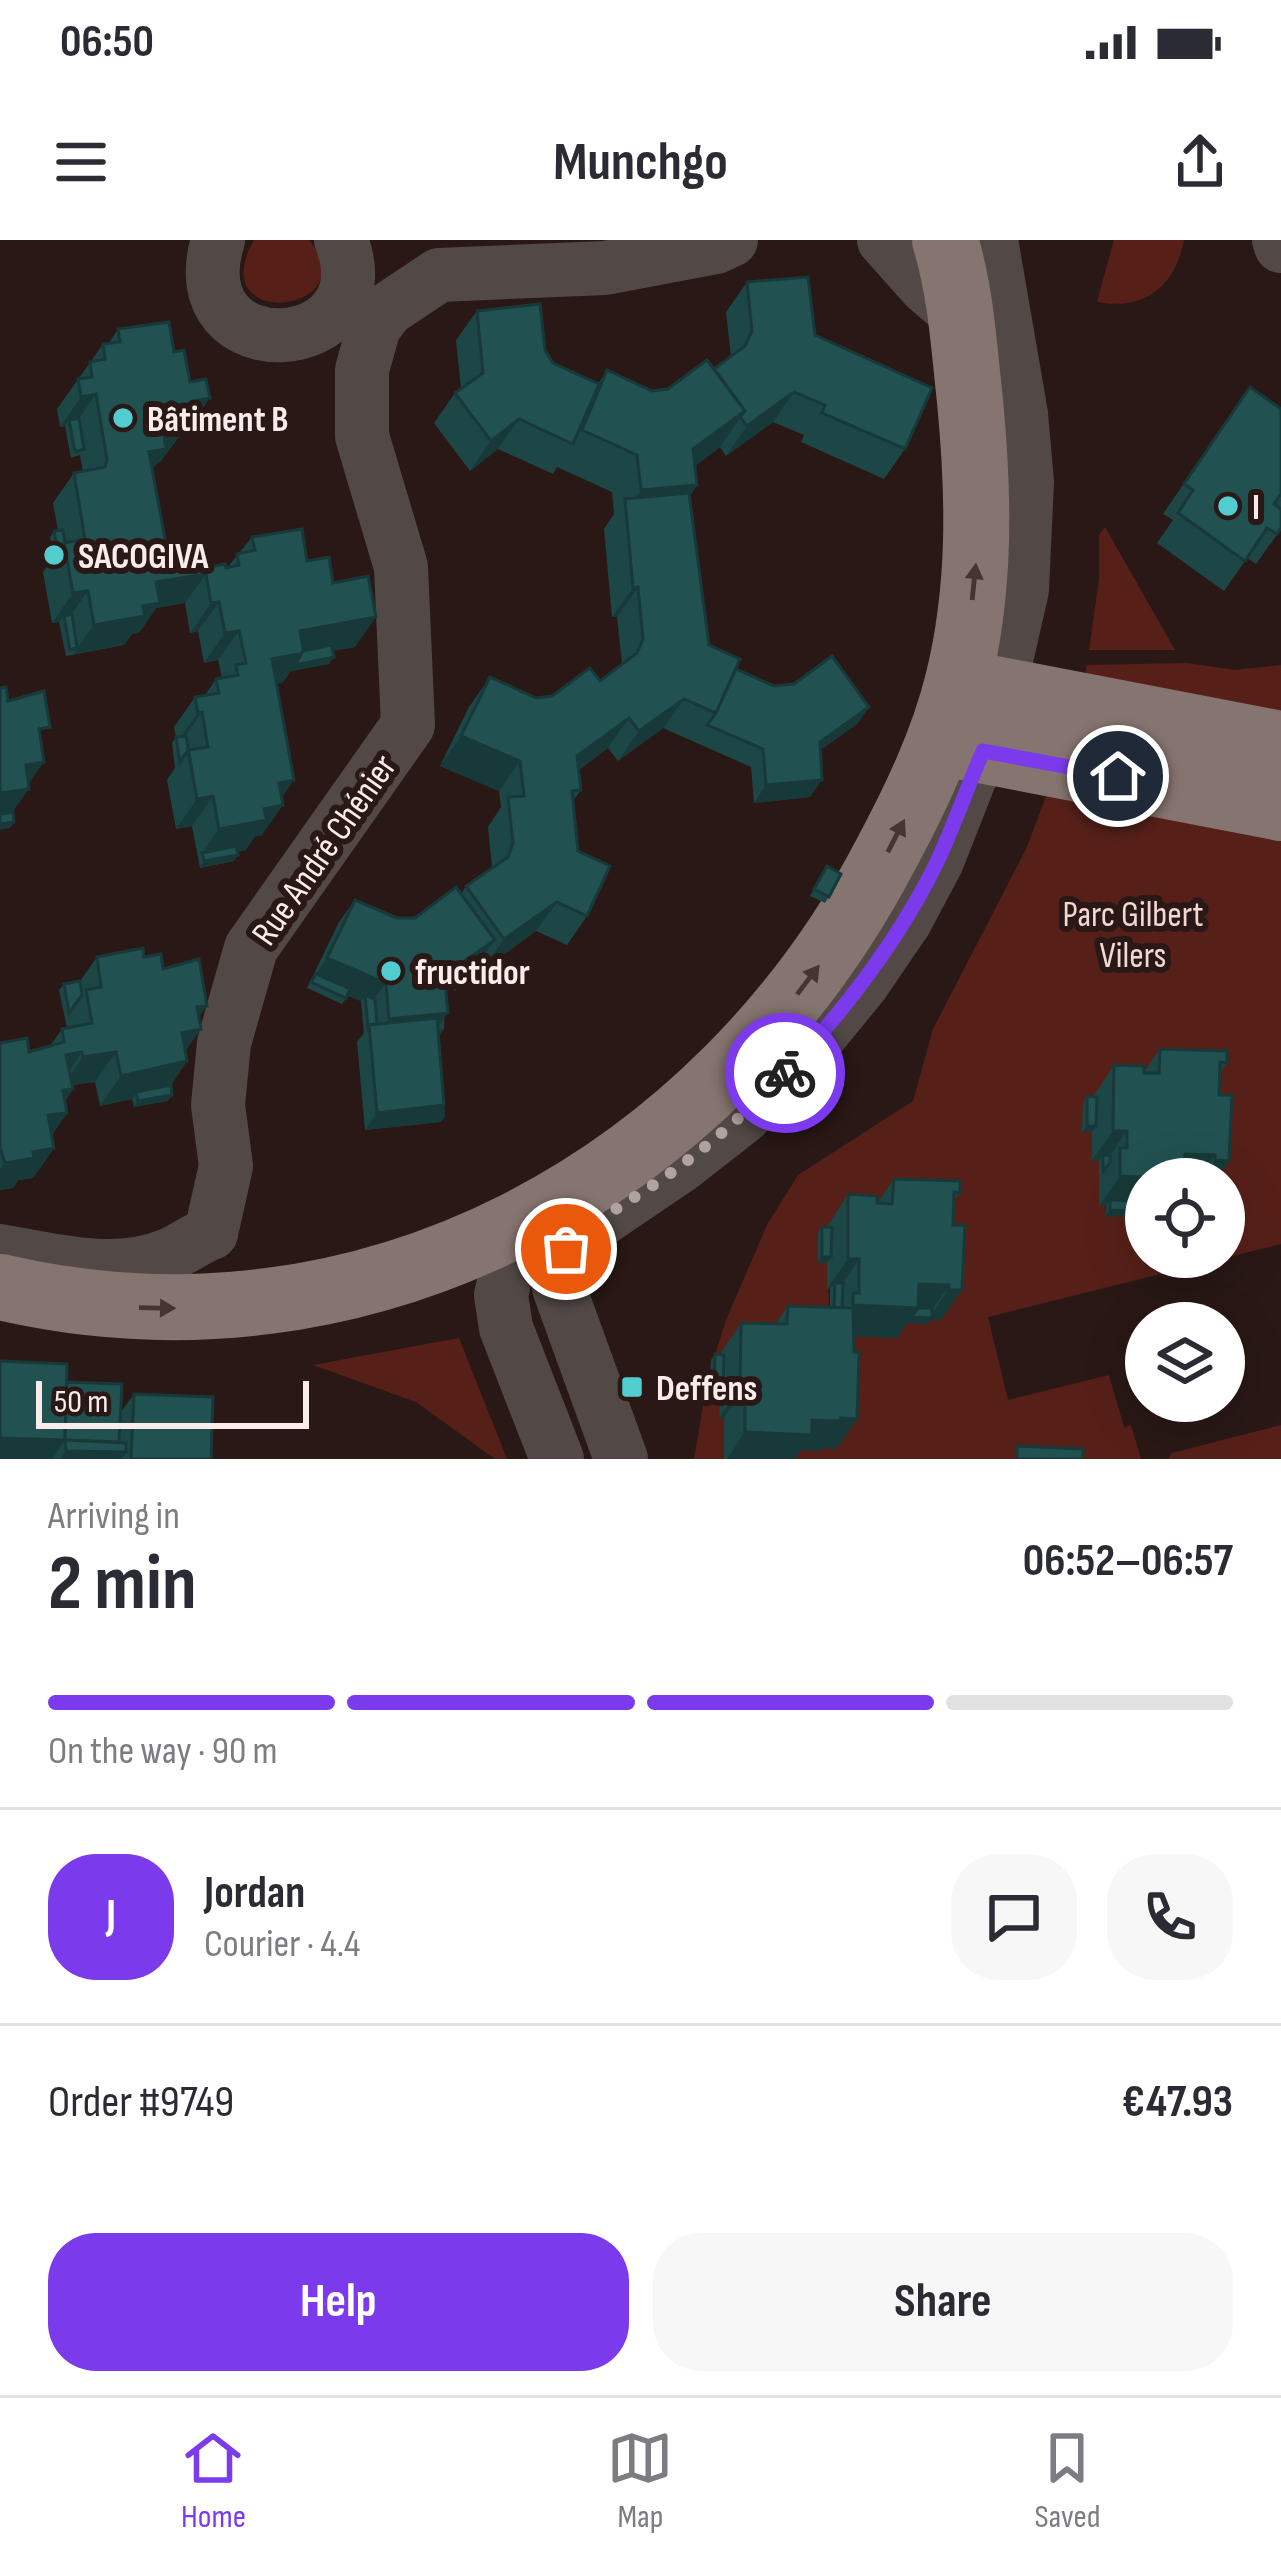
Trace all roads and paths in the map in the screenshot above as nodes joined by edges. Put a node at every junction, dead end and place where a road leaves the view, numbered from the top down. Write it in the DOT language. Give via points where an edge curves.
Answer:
graph roads {
  1 [pos="218,240"];
  2 [pos="340,240"];
  3 [pos="730,240"];
  4 [pos="884,240"];
  5 [pos="945,240"];
  6 [pos="991,240"];
  7 [pos="518,256"];
  8 [pos="357,314"];
  9 [pos="961,317"];
  10 [pos="970,717"];
  11 [pos="1281,744"];
  12 [pos="1281,808"];
  13 [pos="518,1226"];
  14 [pos="211,1233"];
  15 [pos="0,1251"];
  16 [pos="442,1255"];
  17 [pos="0,1287"];
  18 [pos="247,1305"];
  19 [pos="506,1328"];
  20 [pos="556,1459"];
  21 [pos="621,1459"];
  1 -- 8 [label="street" via="212,284 237,324 283,338"];
  2 -- 8 [label="street, Rue André Chénier"];
  3 -- 7 [label="street" via="605,268"];
  4 -- 9 [label="street"];
  5 -- 9 [label="main road"];
  6 -- 10 [label="street" via="1027,482 1022,590"];
  7 -- 8 [label="street" via="439,275 388,309"];
  8 -- 14 [label="street, Rue André Chénier" via="362,436 401,567 408,725 251,948 224,1042 218,1105 226,1166"];
  10 -- 9 [label="main road, one-way" via="976,481"];
  10 -- 11 [label="main road"];
  10 -- 12 [label="main road"];
  13 -- 10 [label="main road, one-way" via="645,1144 751,1050 847,926"];
  10 -- 21 [label="street" via="938,861 862,984 742,1117 566,1249 559,1288"];
  13 -- 16 [label="main road"];
  13 -- 19 [label="street" via="501,1294"];
  14 -- 15 [label="street" via="124,1267"];
  14 -- 18 [label="street"];
  16 -- 18 [label="main road"];
  16 -- 19 [label="street"];
  17 -- 18 [label="main road, one-way" via="103,1306"];
  19 -- 20 [label="street"];
}
